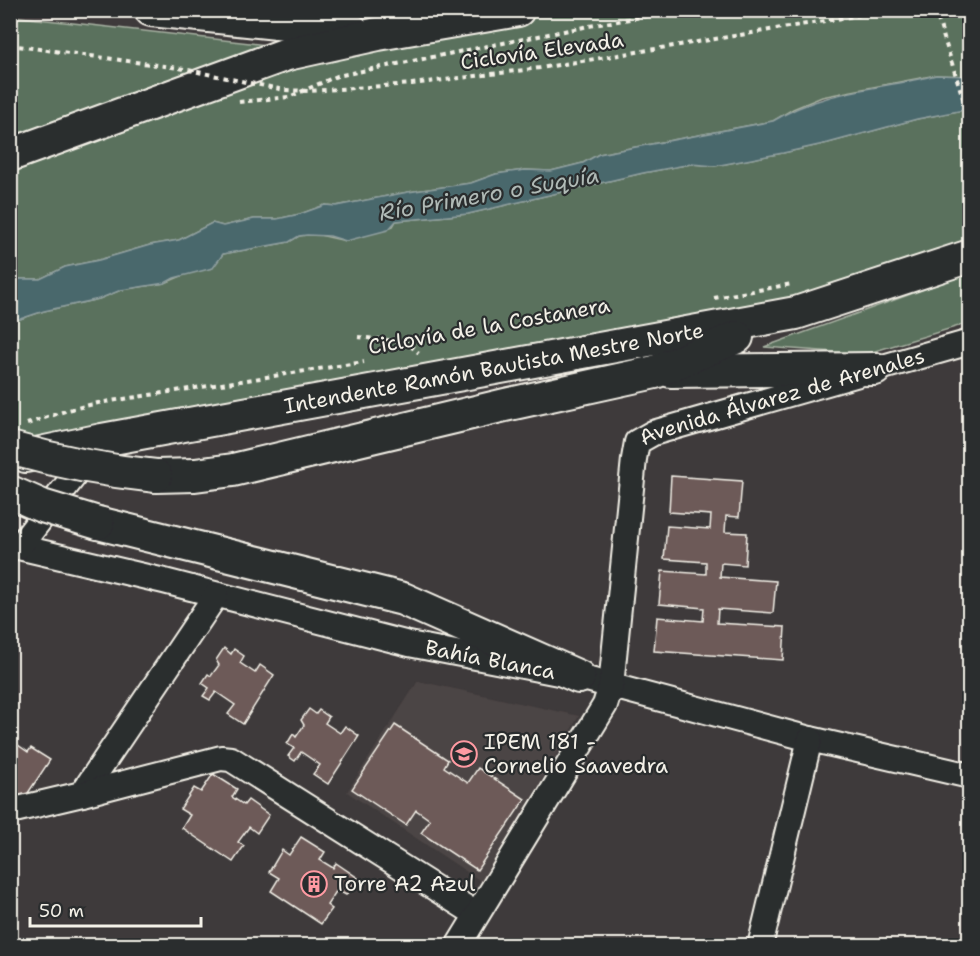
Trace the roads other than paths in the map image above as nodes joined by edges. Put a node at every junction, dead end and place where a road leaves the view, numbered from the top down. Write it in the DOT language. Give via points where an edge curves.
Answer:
graph roads {
  1 [pos="151,10"];
  2 [pos="518,10"];
  3 [pos="378,34"];
  4 [pos="10,155"];
  5 [pos="966,260"];
  6 [pos="796,313"];
  7 [pos="969,342"];
  8 [pos="875,369"];
  9 [pos="655,372"];
  10 [pos="15,438"];
  11 [pos="102,440"];
  12 [pos="10,460"];
  13 [pos="10,492"];
  14 [pos="15,546"];
  15 [pos="216,595"];
  16 [pos="579,677"];
  17 [pos="611,686"];
  18 [pos="810,739"];
  19 [pos="969,776"];
  20 [pos="82,794"];
  21 [pos="10,810"];
  22 [pos="476,914"];
  23 [pos="458,945"];
  24 [pos="760,945"];
  1 -- 3 [label="main road"];
  2 -- 3 [label="main road"];
  3 -- 4 [label="main road" via="287,54"];
  5 -- 6 [label="main road, Intendente Ramón Bautista Mestre Norte"];
  6 -- 9 [label="main road"];
  6 -- 11 [label="main road, Intendente Ramón Bautista Mestre Norte"];
  7 -- 8 [label="street, Avenida Álvarez de Arenales"];
  8 -- 9 [label="main road"];
  8 -- 17 [label="street, Avenida Álvarez de Arenales" via="653,433 637,442"];
  9 -- 10 [label="main road, bridge" via="233,470 195,475 156,476 57,462"];
  11 -- 12 [label="main road, Intendente Ramón Bautista Mestre Norte"];
  11 -- 14 [label="street"];
  13 -- 16 [label="main road, bridge" via="98,523 403,599"];
  14 -- 15 [label="street, Bahía Blanca"];
  15 -- 16 [label="street, Bahía Blanca" via="409,644"];
  15 -- 20 [label="street"];
  16 -- 17 [label="street, Bahía Blanca"];
  17 -- 18 [label="street, Bahía Blanca"];
  17 -- 22 [label="street, Avenida Álvarez de Arenales" via="605,705"];
  18 -- 19 [label="street, Bahía Blanca"];
  18 -- 24 [label="street"];
  20 -- 21 [label="street"];
  20 -- 22 [label="street" via="221,758 231,759"];
  22 -- 23 [label="street, Avenida Álvarez de Arenales"];
}
